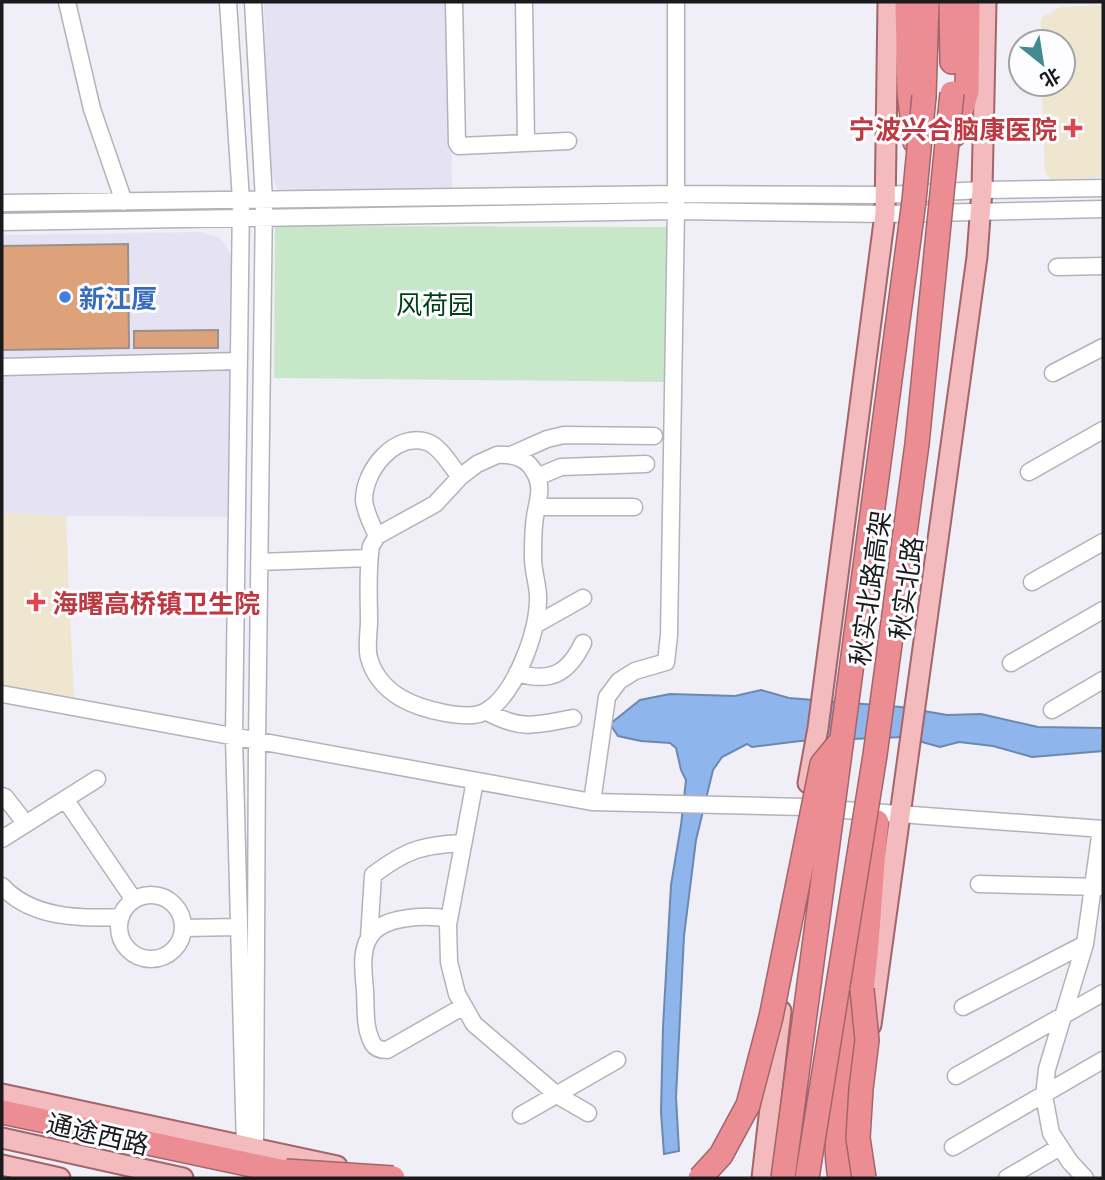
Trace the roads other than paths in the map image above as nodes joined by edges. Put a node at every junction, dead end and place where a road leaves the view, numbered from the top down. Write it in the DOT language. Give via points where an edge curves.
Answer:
graph roads {
  1 [pos="67,2"];
  2 [pos="228,2"];
  3 [pos="253,2"];
  4 [pos="454,2"];
  5 [pos="524,2"];
  6 [pos="676,2"];
  7 [pos="888,2"];
  8 [pos="907,2"];
  9 [pos="927,2"];
  10 [pos="951,2"];
  11 [pos="968,2"];
  12 [pos="986,2"];
  13 [pos="568,141"];
  14 [pos="526,142"];
  15 [pos="945,165"];
  16 [pos="918,168"];
  17 [pos="1103,188"];
  18 [pos="982,190"];
  19 [pos="241,200"];
  20 [pos="264,200"];
  21 [pos="124,202"];
  22 [pos="2,203"];
  23 [pos="675,203"];
  24 [pos="885,204"];
  25 [pos="1103,209"];
  26 [pos="980,212"];
  27 [pos="264,218"];
  28 [pos="240,219"];
  29 [pos="2,222"];
  30 [pos="1103,266"];
  31 [pos="1057,267"];
  32 [pos="1103,347"];
  33 [pos="239,361"];
  34 [pos="2,367"];
  35 [pos="1053,373"];
  36 [pos="1103,430"];
  37 [pos="654,436"];
  38 [pos="511,454"];
  39 [pos="646,464"];
  40 [pos="1029,472"];
  41 [pos="460,477"];
  42 [pos="537,477"];
  43 [pos="634,506"];
  44 [pos="537,508"];
  45 [pos="377,536"];
  46 [pos="1103,542"];
  47 [pos="369,558"];
  48 [pos="259,562"];
  49 [pos="1032,582"];
  50 [pos="583,598"];
  51 [pos="1103,610"];
  52 [pos="535,625"];
  53 [pos="583,643"];
  54 [pos="1011,663"];
  55 [pos="517,673"];
  56 [pos="1103,680"];
  57 [pos="2,694"];
  58 [pos="1052,710"];
  59 [pos="487,712"];
  60 [pos="573,718"];
  61 [pos="234,737"];
  62 [pos="841,741"];
  63 [pos="257,742"];
  64 [pos="875,755"];
  65 [pos="97,779"];
  66 [pos="475,781"];
  67 [pos="2,796"];
  68 [pos="65,799"];
  69 [pos="592,802"];
  70 [pos="804,807"];
  71 [pos="900,815"];
  72 [pos="26,824"];
  73 [pos="1102,829"];
  74 [pos="2,839"];
  75 [pos="463,843"];
  76 [pos="979,884"];
  77 [pos="2,886"];
  78 [pos="1098,887"];
  79 [pos="134,900"];
  80 [pos="121,917"];
  81 [pos="449,919"];
  82 [pos="239,927"];
  83 [pos="183,928"];
  84 [pos="369,938"];
  85 [pos="1086,944"];
  86 [pos="862,989"];
  87 [pos="1103,993"];
  88 [pos="464,1006"];
  89 [pos="963,1007"];
  90 [pos="1064,1015"];
  91 [pos="617,1060"];
  92 [pos="1103,1060"];
  93 [pos="956,1076"];
  94 [pos="2,1094"];
  95 [pos="557,1095"];
  96 [pos="1044,1096"];
  97 [pos="2,1112"];
  98 [pos="587,1114"];
  99 [pos="521,1115"];
  100 [pos="2,1138"];
  101 [pos="953,1147"];
  102 [pos="1060,1147"];
  103 [pos="250,1148"];
  104 [pos="2,1165"];
  105 [pos="286,1171"];
  106 [pos="60,1178"];
  107 [pos="183,1178"];
  108 [pos="313,1178"];
  109 [pos="393,1178"];
  110 [pos="700,1178"];
  111 [pos="762,1178"];
  112 [pos="783,1178"];
  113 [pos="807,1178"];
  114 [pos="839,1178"];
  115 [pos="849,1178"];
  116 [pos="864,1178"];
  117 [pos="1007,1178"];
  118 [pos="1085,1178"];
  1 -- 21 [label="street" via="92,109"];
  2 -- 19 [label="street"];
  3 -- 20 [label="street"];
  4 -- 14 [label="street" via="457,143"];
  5 -- 14 [label="street"];
  6 -- 23 [label="street"];
  7 -- 24 [label="main road"];
  8 -- 16 [label="highway, bridge" via="909,92"];
  9 -- 16 [label="highway, 秋实北路高架, bridge"];
  10 -- 15 [label="highway, 秋实北路高架, bridge" via="952,93"];
  11 -- 15 [label="highway, bridge" via="967,91"];
  12 -- 18 [label="main road, 秋实北路"];
  13 -- 14 [label="street"];
  15 -- 64 [label="highway, 秋实北路高架, bridge" via="917,444"];
  16 -- 62 [label="highway, 秋实北路高架, bridge"];
  17 -- 18 [label="street"];
  18 -- 24 [label="street"];
  18 -- 26 [label="main road, 秋实北路"];
  19 -- 20 [label="street"];
  19 -- 21 [label="street"];
  19 -- 28 [label="street"];
  20 -- 23 [label="street"];
  20 -- 27 [label="street"];
  21 -- 22 [label="street"];
  23 -- 24 [label="street"];
  23 -- 27 [label="street"];
  23 -- 69 [label="street" via="666,662 635,671 619,681 607,697"];
  24 -- 26 [label="street"];
  24 -- 70 [label="main road"];
  25 -- 26 [label="street"];
  26 -- 71 [label="main road, 秋实北路"];
  27 -- 28 [label="street"];
  27 -- 48 [label="street"];
  28 -- 29 [label="street"];
  28 -- 33 [label="street"];
  30 -- 31 [label="street"];
  32 -- 35 [label="street"];
  33 -- 34 [label="street"];
  33 -- 61 [label="street"];
  36 -- 40 [label="street"];
  37 -- 38 [label="street" via="564,435"];
  38 -- 41 [label="street" via="477,464"];
  38 -- 42 [label="street" via="528,461"];
  39 -- 42 [label="street" via="561,467"];
  41 -- 45 [label="street" via="435,504"];
  41 -- 45 [label="street" via="435,446 425,441 399,444 375,464 366,484 364,503"];
  42 -- 44 [label="street"];
  43 -- 44 [label="street"];
  44 -- 52 [label="street" via="532,569 538,585"];
  45 -- 47 [label="street"];
  46 -- 49 [label="street"];
  47 -- 48 [label="street"];
  47 -- 59 [label="street" via="368,656 388,691 432,710 469,715"];
  48 -- 63 [label="street"];
  50 -- 52 [label="street"];
  51 -- 54 [label="street"];
  52 -- 55 [label="street"];
  53 -- 55 [label="street" via="574,661 551,676 532,678"];
  55 -- 59 [label="street"];
  56 -- 58 [label="street"];
  57 -- 61 [label="street"];
  59 -- 60 [label="street" via="508,723 525,725"];
  61 -- 63 [label="street"];
  61 -- 82 [label="street"];
  62 -- 110 [label="highway, bridge" via="822,764 771,1017 748,1105 721,1155"];
  62 -- 112 [label="highway, 秋实北路高架, bridge"];
  63 -- 66 [label="street"];
  63 -- 103 [label="street"];
  64 -- 86 [label="highway" via="883,779"];
  64 -- 113 [label="highway, 秋实北路高架, bridge"];
  65 -- 68 [label="street"];
  66 -- 69 [label="street"];
  66 -- 75 [label="street"];
  67 -- 72 [label="street"];
  68 -- 72 [label="street"];
  68 -- 79 [label="street"];
  69 -- 70 [label="street"];
  70 -- 71 [label="street"];
  70 -- 111 [label="main road"];
  71 -- 73 [label="street"];
  71 -- 115 [label="main road, 秋实北路"];
  72 -- 74 [label="street"];
  73 -- 78 [label="street"];
  75 -- 81 [label="street"];
  75 -- 84 [label="street" via="406,852 373,875"];
  76 -- 78 [label="street"];
  77 -- 80 [label="street" via="15,900 42,910 80,919"];
  78 -- 85 [label="street"];
  79 -- 80 [label="street"];
  79 -- 83 [label="street" via="148,895 170,901 180,913"];
  80 -- 83 [label="street" via="122,940 131,952 145,958 167,954 178,943"];
  81 -- 84 [label="street" via="394,920"];
  81 -- 88 [label="street" via="449,962"];
  82 -- 83 [label="street"];
  82 -- 103 [label="street"];
  84 -- 88 [label="street" via="363,961 367,1026 374,1046 387,1050"];
  85 -- 89 [label="street"];
  85 -- 90 [label="street"];
  86 -- 114 [label="highway" via="841,1093 836,1153"];
  86 -- 116 [label="highway, bridge" via="867,1040 858,1138"];
  87 -- 90 [label="street"];
  88 -- 95 [label="street" via="474,1024"];
  90 -- 93 [label="street"];
  90 -- 96 [label="street" via="1047,1069"];
  91 -- 95 [label="street"];
  92 -- 96 [label="street"];
  94 -- 103 [label="main road"];
  95 -- 98 [label="street"];
  95 -- 99 [label="street"];
  96 -- 101 [label="street"];
  96 -- 102 [label="street" via="1051,1133"];
  97 -- 105 [label="highway"];
  100 -- 107 [label="main road, 通途西路"];
  102 -- 117 [label="street"];
  102 -- 118 [label="street"];
  103 -- 109 [label="main road"];
  104 -- 106 [label="main road, 通途西路"];
  105 -- 108 [label="highway, bridge"];
  105 -- 109 [label="highway, bridge"];
}
